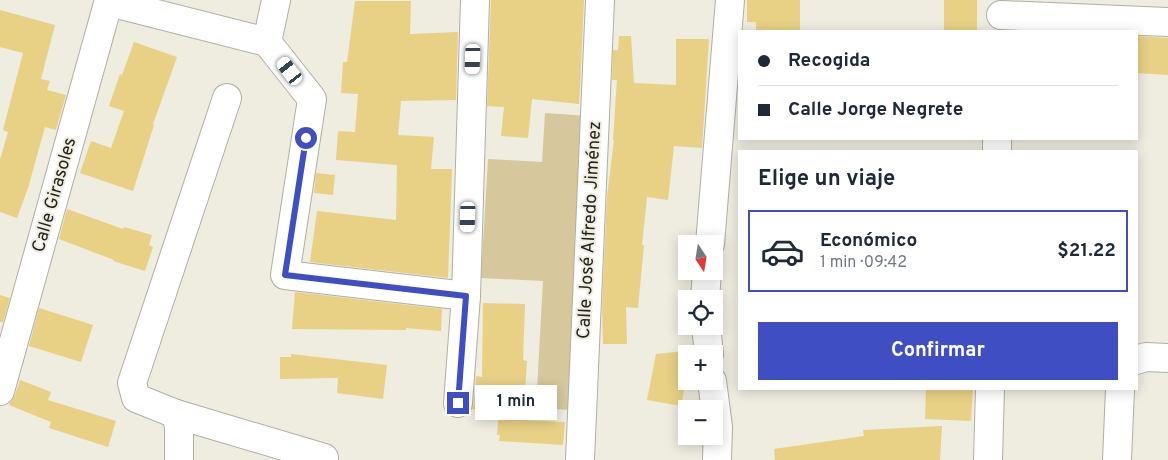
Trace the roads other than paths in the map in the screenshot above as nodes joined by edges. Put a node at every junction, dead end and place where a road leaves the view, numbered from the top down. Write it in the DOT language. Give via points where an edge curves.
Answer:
graph roads {
  1 [pos="276,0"];
  2 [pos="475,0"];
  3 [pos="600,0"];
  4 [pos="730,0"];
  5 [pos="109,1"];
  6 [pos="1001,16"];
  7 [pos="1127,17"];
  8 [pos="1168,22"];
  9 [pos="267,42"];
  10 [pos="227,98"];
  11 [pos="711,235"];
  12 [pos="466,296"];
  13 [pos="1168,358"];
  14 [pos="1138,359"];
  15 [pos="713,390"];
  16 [pos="990,390"];
  17 [pos="1120,390"];
  18 [pos="0,391"];
  19 [pos="458,403"];
  20 [pos="176,414"];
  21 [pos="324,458"];
  22 [pos="179,460"];
  23 [pos="580,460"];
  24 [pos="716,460"];
  25 [pos="988,460"];
  26 [pos="1118,460"];
  1 -- 9 [label="street"];
  2 -- 12 [label="street"];
  3 -- 23 [label="street, Calle José Alfredo Jiménez"];
  4 -- 11 [label="street"];
  5 -- 9 [label="street"];
  5 -- 18 [label="street, Calle Girasoles"];
  6 -- 7 [label="street"];
  7 -- 8 [label="street"];
  9 -- 12 [label="street" via="312,99 285,275"];
  10 -- 20 [label="street" via="132,383 136,398"];
  12 -- 19 [label="street"];
  13 -- 14 [label="street"];
  15 -- 24 [label="street" via="718,427"];
  16 -- 25 [label="street"];
  17 -- 26 [label="street"];
  20 -- 21 [label="street"];
  20 -- 22 [label="street"];
}
